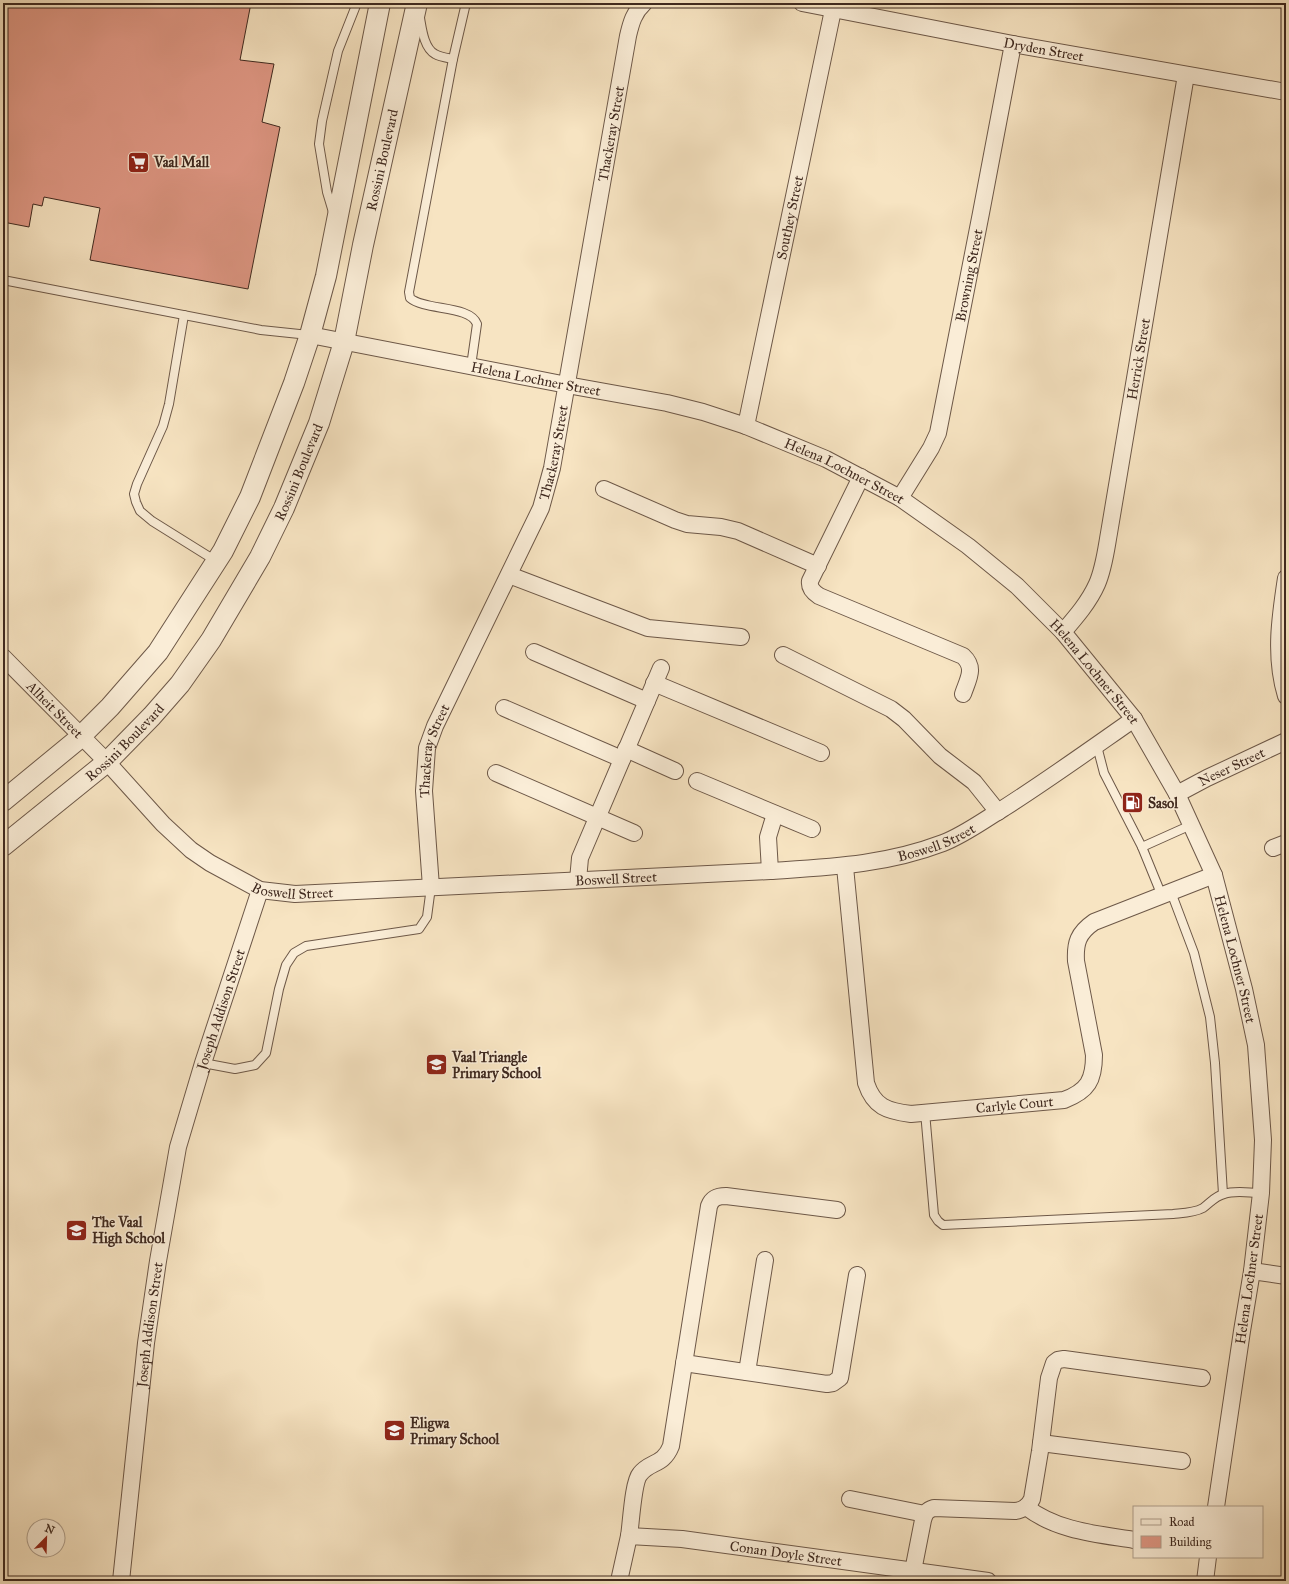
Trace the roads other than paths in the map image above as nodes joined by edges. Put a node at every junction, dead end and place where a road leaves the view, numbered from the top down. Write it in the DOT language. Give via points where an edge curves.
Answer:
graph roads {
  1 [pos="357,3"];
  2 [pos="380,3"];
  3 [pos="417,3"];
  4 [pos="466,3"];
  5 [pos="644,3"];
  6 [pos="802,3"];
  7 [pos="833,10"];
  8 [pos="1013,44"];
  9 [pos="453,59"];
  10 [pos="1186,75"];
  11 [pos="1286,92"];
  12 [pos="336,223"];
  13 [pos="3,280"];
  14 [pos="184,315"];
  15 [pos="310,335"];
  16 [pos="344,342"];
  17 [pos="471,366"];
  18 [pos="567,385"];
  19 [pos="746,426"];
  20 [pos="861,477"];
  21 [pos="604,489"];
  22 [pos="900,498"];
  23 [pos="217,561"];
  24 [pos="818,566"];
  25 [pos="509,575"];
  26 [pos="1286,578"];
  27 [pos="1063,632"];
  28 [pos="741,637"];
  29 [pos="534,652"];
  30 [pos="783,655"];
  31 [pos="3,657"];
  32 [pos="661,668"];
  33 [pos="654,683"];
  34 [pos="963,694"];
  35 [pos="1286,696"];
  36 [pos="647,701"];
  37 [pos="504,708"];
  38 [pos="1134,719"];
  39 [pos="81,735"];
  40 [pos="1286,741"];
  41 [pos="1097,746"];
  42 [pos="821,753"];
  43 [pos="624,754"];
  44 [pos="107,762"];
  45 [pos="675,771"];
  46 [pos="496,773"];
  47 [pos="697,781"];
  48 [pos="1177,794"];
  49 [pos="3,801"];
  50 [pos="998,812"];
  51 [pos="775,814"];
  52 [pos="597,817"];
  53 [pos="1192,825"];
  54 [pos="812,829"];
  55 [pos="634,833"];
  56 [pos="3,846"];
  57 [pos="1142,847"];
  58 [pos="845,866"];
  59 [pos="770,872"];
  60 [pos="1214,875"];
  61 [pos="578,880"];
  62 [pos="431,887"];
  63 [pos="260,890"];
  64 [pos="1166,894"];
  65 [pos="203,1063"];
  66 [pos="925,1112"];
  67 [pos="1261,1193"];
  68 [pos="1223,1194"];
  69 [pos="837,1210"];
  70 [pos="765,1260"];
  71 [pos="1252,1271"];
  72 [pos="857,1275"];
  73 [pos="1286,1276"];
  74 [pos="684,1363"];
  75 [pos="747,1372"];
  76 [pos="1202,1378"];
  77 [pos="1041,1443"];
  78 [pos="1182,1461"];
  79 [pos="850,1499"];
  80 [pos="1216,1506"];
  81 [pos="1026,1507"];
  82 [pos="925,1514"];
  83 [pos="629,1536"];
  84 [pos="1133,1540"];
  85 [pos="1208,1558"];
  86 [pos="913,1571"];
  87 [pos="120,1581"];
  88 [pos="619,1581"];
  89 [pos="988,1581"];
  90 [pos="1205,1581"];
  1 -- 12 [label="lane" via="338,51 319,144 327,192"];
  2 -- 12 [label="street"];
  3 -- 9 [label="lane" via="422,31 429,49 437,56"];
  3 -- 16 [label="street, Rossini Boulevard" via="362,245"];
  4 -- 9 [label="lane"];
  5 -- 18 [label="street, Thackeray Street" via="632,20 628,36"];
  6 -- 7 [label="street, Dryden Street"];
  7 -- 8 [label="street, Dryden Street"];
  7 -- 19 [label="street, Southey Street"];
  8 -- 10 [label="street, Dryden Street"];
  8 -- 22 [label="street, Browning Street" via="938,433 932,448"];
  9 -- 17 [label="lane" via="409,292 410,298 419,303 472,316 477,324"];
  10 -- 11 [label="street, Dryden Street"];
  10 -- 27 [label="street, Herrick Street" via="1101,572 1098,584 1086,604"];
  12 -- 15 [label="street" via="326,276"];
  13 -- 14 [label="lane"];
  14 -- 15 [label="lane" via="261,330"];
  14 -- 23 [label="lane" via="163,426 134,494 140,511 152,521"];
  15 -- 16 [label="street, Helena Lochner Street"];
  15 -- 23 [label="street" via="250,496"];
  16 -- 17 [label="street, Helena Lochner Street"];
  16 -- 44 [label="street, Rossini Boulevard" via="319,423 284,508 260,557 211,640 180,684"];
  17 -- 18 [label="street, Helena Lochner Street"];
  18 -- 19 [label="street, Helena Lochner Street" via="667,403"];
  18 -- 25 [label="street, Thackeray Street" via="552,468 541,508"];
  19 -- 20 [label="street, Helena Lochner Street" via="826,459"];
  20 -- 22 [label="street, Helena Lochner Street"];
  20 -- 24 [label="street"];
  21 -- 24 [label="street" via="687,524 738,531"];
  22 -- 27 [label="street, Helena Lochner Street" via="968,546 1017,586"];
  23 -- 39 [label="street" via="158,652 110,707"];
  24 -- 34 [label="street" via="810,585 815,593 963,656 970,666"];
  25 -- 28 [label="street" via="648,628"];
  25 -- 62 [label="street, Thackeray Street" via="435,726 427,748 424,791"];
  26 -- 35 [label="street" via="1278,641"];
  27 -- 38 [label="street, Helena Lochner Street"];
  29 -- 36 [label="street"];
  30 -- 50 [label="street" via="891,709 940,756 974,782"];
  31 -- 39 [label="street, Alheit Street"];
  32 -- 33 [label="street"];
  33 -- 36 [label="street"];
  33 -- 42 [label="street"];
  36 -- 43 [label="street"];
  37 -- 43 [label="street"];
  38 -- 41 [label="street, Boswell Street"];
  38 -- 48 [label="street, Helena Lochner Street"];
  39 -- 44 [label="street, Alheit Street"];
  39 -- 49 [label="street"];
  40 -- 48 [label="street, Neser Street"];
  41 -- 50 [label="street, Boswell Street"];
  41 -- 57 [label="lane" via="1104,773"];
  43 -- 45 [label="street"];
  43 -- 52 [label="street"];
  44 -- 56 [label="street, Rossini Boulevard"];
  44 -- 63 [label="street, Boswell Street" via="163,824 191,850"];
  46 -- 52 [label="street"];
  47 -- 51 [label="street"];
  48 -- 53 [label="street, Helena Lochner Street"];
  50 -- 58 [label="street, Boswell Street" via="945,842 887,860"];
  51 -- 54 [label="street"];
  51 -- 59 [label="street" via="768,837"];
  52 -- 55 [label="street"];
  52 -- 61 [label="street" via="580,858"];
  53 -- 57 [label="lane"];
  53 -- 60 [label="street, Helena Lochner Street"];
  57 -- 64 [label="lane"];
  58 -- 59 [label="street, Boswell Street"];
  58 -- 66 [label="street, Carlyle Court" via="869,1093 874,1101 882,1106 911,1114"];
  59 -- 61 [label="street, Boswell Street"];
  60 -- 64 [label="street, Carlyle Court"];
  60 -- 67 [label="street, Helena Lochner Street" via="1256,1045 1263,1140"];
  61 -- 62 [label="street, Boswell Street"];
  62 -- 63 [label="street, Boswell Street" via="296,894"];
  62 -- 65 [label="lane" via="427,917 419,929 306,946 294,953 286,965 279,989 266,1054 255,1065 236,1069"];
  63 -- 65 [label="street, Joseph Addison Street"];
  64 -- 66 [label="street, Carlyle Court" via="1094,922 1085,928 1078,938 1075,949 1076,961 1094,1055 1094,1070 1085,1088 1076,1096 1064,1100"];
  64 -- 68 [label="lane" via="1194,953 1210,1017"];
  65 -- 87 [label="street, Joseph Addison Street" via="178,1147 158,1261 146,1343"];
  66 -- 68 [label="lane" via="934,1215 943,1226 1180,1214 1204,1208"];
  67 -- 68 [label="lane"];
  67 -- 71 [label="street, Helena Lochner Street"];
  69 -- 74 [label="street" via="726,1196 719,1196 711,1201"];
  70 -- 75 [label="street"];
  71 -- 73 [label="street"];
  71 -- 80 [label="street, Helena Lochner Street"];
  72 -- 75 [label="street" via="838,1381 827,1384"];
  74 -- 75 [label="street"];
  74 -- 83 [label="street" via="671,1446 666,1457 644,1470 637,1479"];
  76 -- 77 [label="street" via="1058,1360 1054,1363 1049,1378"];
  77 -- 78 [label="street"];
  77 -- 81 [label="street" via="1032,1499"];
  79 -- 82 [label="street"];
  81 -- 82 [label="street" via="1014,1511 934,1508"];
  81 -- 84 [label="street" via="1032,1513 1069,1529"];
  82 -- 86 [label="street"];
  83 -- 86 [label="street, Conan Doyle Street" via="682,1539"];
  83 -- 88 [label="street"];
  85 -- 90 [label="street"];
  86 -- 89 [label="street, Conan Doyle Street"];
}
